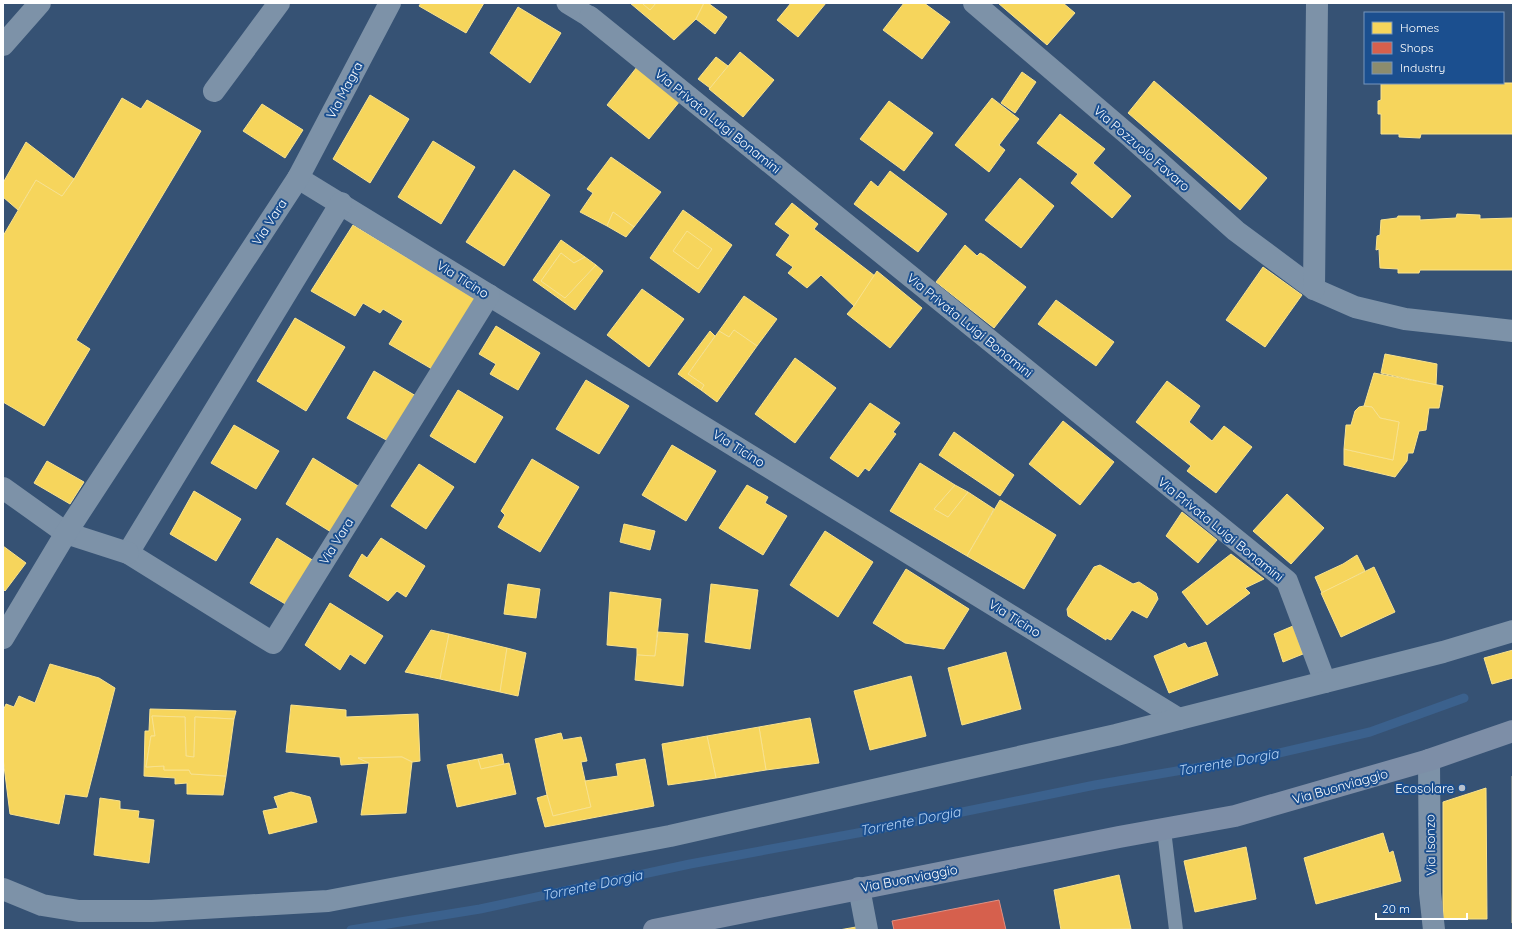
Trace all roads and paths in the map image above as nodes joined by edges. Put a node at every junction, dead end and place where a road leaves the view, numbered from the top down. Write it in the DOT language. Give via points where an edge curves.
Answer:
graph roads {
  1 [pos="40,3"];
  2 [pos="279,3"];
  3 [pos="390,3"];
  4 [pos="567,3"];
  5 [pos="974,3"];
  6 [pos="1317,3"];
  7 [pos="590,17"];
  8 [pos="3,45"];
  9 [pos="214,91"];
  10 [pos="298,178"];
  11 [pos="341,203"];
  12 [pos="1314,289"];
  13 [pos="489,295"];
  14 [pos="1513,331"];
  15 [pos="3,488"];
  16 [pos="66,533"];
  17 [pos="128,553"];
  18 [pos="1513,631"];
  19 [pos="3,638"];
  20 [pos="1325,682"];
  21 [pos="1179,719"];
  22 [pos="1513,731"];
  23 [pos="1429,760"];
  24 [pos="1164,830"];
  25 [pos="859,888"];
  26 [pos="3,890"];
  27 [pos="654,930"];
  28 [pos="867,930"];
  29 [pos="1176,930"];
  30 [pos="1434,930"];
  1 -- 8 [label="street"];
  2 -- 9 [label="street"];
  3 -- 10 [label="street, Via Magra"];
  4 -- 7 [label="street, Via Privata Luigi Bonamini"];
  5 -- 12 [label="street, Via Pozzuolo Favaro" via="1236,231"];
  6 -- 12 [label="street"];
  7 -- 20 [label="street, Via Privata Luigi Bonamini" via="1287,581"];
  10 -- 11 [label="street, Via Ticino"];
  10 -- 16 [label="street, Via Vara"];
  11 -- 13 [label="street, Via Ticino"];
  11 -- 17 [label="street"];
  12 -- 14 [label="street, Via Pozzuolo Favaro" via="1355,307 1405,319"];
  13 -- 17 [label="street, Via Vara" via="273,643"];
  13 -- 21 [label="street, Via Ticino"];
  15 -- 16 [label="street"];
  16 -- 17 [label="street, Via Vara"];
  16 -- 19 [label="street"];
  18 -- 20 [label="street"];
  20 -- 21 [label="street"];
  21 -- 26 [label="street" via="670,836 328,902 152,911 79,911 42,905"];
  22 -- 23 [label="main road, Via Buonviaggio"];
  23 -- 24 [label="main road, Via Buonviaggio" via="1235,816"];
  23 -- 30 [label="street, Via Isonzo" via="1430,893"];
  24 -- 25 [label="main road, Via Buonviaggio"];
  24 -- 29 [label="lane"];
  25 -- 27 [label="main road, Via Buonviaggio"];
  25 -- 28 [label="street"];
}
